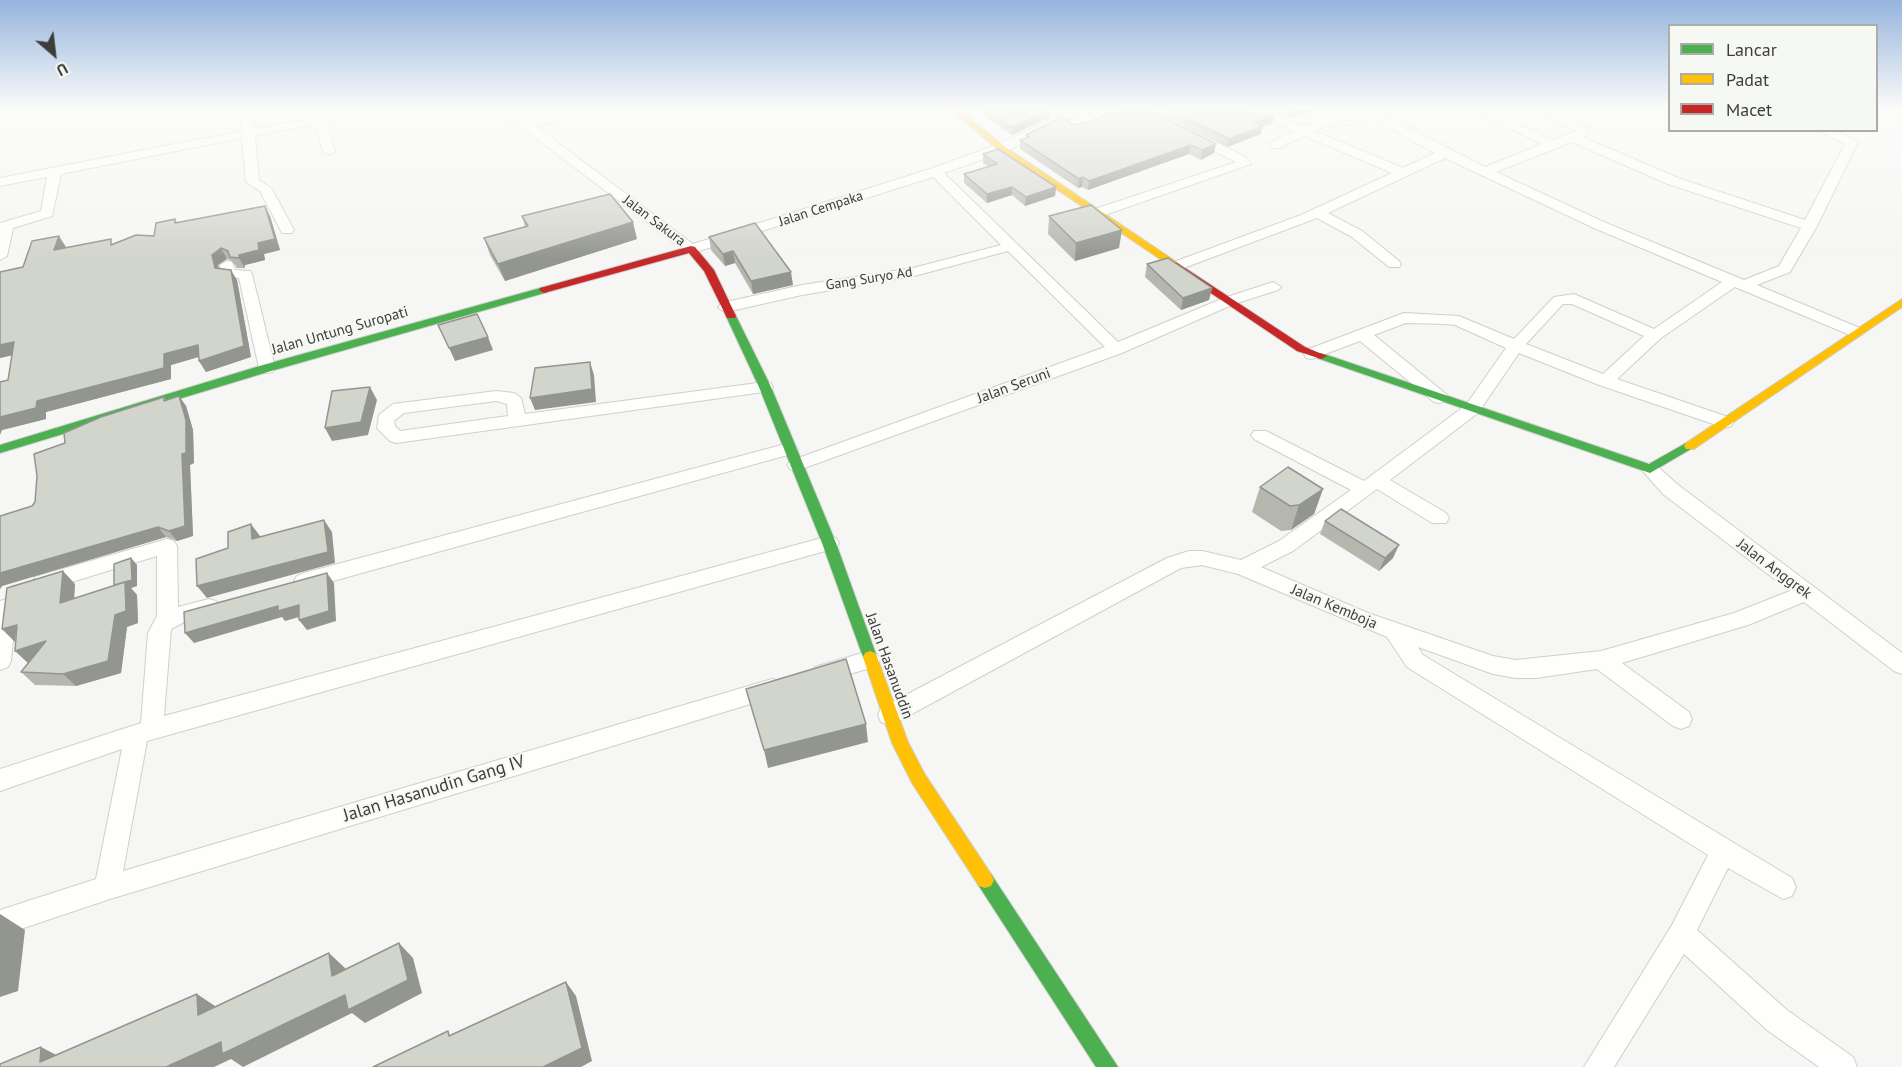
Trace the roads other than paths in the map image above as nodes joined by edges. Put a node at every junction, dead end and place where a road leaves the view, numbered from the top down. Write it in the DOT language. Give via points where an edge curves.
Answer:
graph roads {
  1 [pos="112,160"];
  2 [pos="251,160"];
  3 [pos="573,160"];
  4 [pos="969,160"];
  5 [pos="1018,160"];
  6 [pos="1241,160"];
  7 [pos="1373,160"];
  8 [pos="1431,160"];
  9 [pos="1459,160"];
  10 [pos="1515,160"];
  11 [pos="1624,160"];
  12 [pos="1845,160"];
  13 [pos="55,171"];
  14 [pos="935,172"];
  15 [pos="1484,172"];
  16 [pos="1404,173"];
  17 [pos="0,182"];
  18 [pos="1097,213"];
  19 [pos="1317,213"];
  20 [pos="1810,226"];
  21 [pos="287,230"];
  22 [pos="1012,246"];
  23 [pos="691,249"];
  24 [pos="0,256"];
  25 [pos="1394,264"];
  26 [pos="227,265"];
  27 [pos="1176,266"];
  28 [pos="1738,283"];
  29 [pos="1273,287"];
  30 [pos="1229,301"];
  31 [pos="1902,302"];
  32 [pos="726,307"];
  33 [pos="1856,332"];
  34 [pos="1362,334"];
  35 [pos="1655,335"];
  36 [pos="1516,346"];
  37 [pos="1116,349"];
  38 [pos="1312,354"];
  39 [pos="267,368"];
  40 [pos="1605,381"];
  41 [pos="765,387"];
  42 [pos="1440,398"];
  43 [pos="1472,409"];
  44 [pos="517,420"];
  45 [pos="1725,422"];
  46 [pos="1260,435"];
  47 [pos="0,449"];
  48 [pos="793,457"];
  49 [pos="1650,469"];
  50 [pos="1370,484"];
  51 [pos="1439,518"];
  52 [pos="829,543"];
  53 [pos="1243,568"];
  54 [pos="289,585"];
  55 [pos="1805,593"];
  56 [pos="232,601"];
  57 [pos="168,619"];
  58 [pos="1395,632"];
  59 [pos="869,660"];
  60 [pos="1601,660"];
  61 [pos="0,661"];
  62 [pos="1902,665"];
  63 [pos="889,715"];
  64 [pos="1681,719"];
  65 [pos="144,733"];
  66 [pos="0,780"];
  67 [pos="1723,852"];
  68 [pos="1782,887"];
  69 [pos="107,888"];
  70 [pos="0,923"];
  71 [pos="1681,934"];
  72 [pos="1108,1067"];
  73 [pos="1598,1067"];
  74 [pos="1843,1067"];
  1 -- 13 [label="street"];
  2 -- 21 [label="street" via="253,182 266,189"];
  3 -- 23 [label="street, Jalan Sakura"];
  4 -- 14 [label="street, Jalan Cempaka"];
  5 -- 18 [label="main road"];
  6 -- 18 [label="street" via="1244,164"];
  7 -- 16 [label="street"];
  8 -- 16 [label="street"];
  9 -- 15 [label="street"];
  10 -- 15 [label="street"];
  11 -- 20 [label="street" via="1673,181"];
  12 -- 20 [label="street"];
  13 -- 17 [label="street"];
  13 -- 24 [label="street" via="47,213 6,225"];
  14 -- 22 [label="street"];
  14 -- 23 [label="street, Jalan Cempaka"];
  15 -- 28 [label="street"];
  16 -- 19 [label="street"];
  18 -- 27 [label="main road"];
  19 -- 25 [label="street" via="1357,234"];
  19 -- 27 [label="street"];
  20 -- 28 [label="street" via="1785,269"];
  22 -- 32 [label="street, Gang Suryo Ad" via="914,272"];
  22 -- 37 [label="street"];
  23 -- 32 [label="main road, Jalan Hasanuddin" via="709,270"];
  23 -- 39 [label="main road, Jalan Untung Suropati"];
  26 -- 39 [label="street" via="228,274 245,274"];
  27 -- 30 [label="main road"];
  28 -- 33 [label="street"];
  28 -- 35 [label="street"];
  29 -- 30 [label="street, Jalan Seruni"];
  30 -- 37 [label="street, Jalan Seruni"];
  30 -- 38 [label="main road"];
  31 -- 33 [label="main road"];
  32 -- 41 [label="main road, Jalan Hasanuddin"];
  33 -- 45 [label="main road"];
  34 -- 36 [label="street" via="1409,317 1445,319 1459,321"];
  34 -- 38 [label="street"];
  34 -- 42 [label="street"];
  35 -- 36 [label="street" via="1568,298 1559,300"];
  35 -- 40 [label="street"];
  36 -- 40 [label="street"];
  36 -- 43 [label="street"];
  37 -- 48 [label="street, Jalan Seruni"];
  38 -- 42 [label="main road"];
  39 -- 47 [label="main road, Jalan Untung Suropati"];
  40 -- 45 [label="street"];
  41 -- 44 [label="street"];
  41 -- 48 [label="main road, Jalan Hasanuddin"];
  42 -- 43 [label="main road"];
  43 -- 49 [label="main road"];
  43 -- 50 [label="street"];
  44 -- 44 [label="street" via="515,402 496,396 399,408 385,419 386,428 396,436"];
  45 -- 49 [label="main road"];
  46 -- 50 [label="street"];
  48 -- 52 [label="main road, Jalan Hasanuddin"];
  48 -- 54 [label="street, Jalan Seruni"];
  49 -- 55 [label="street, Jalan Anggrek" via="1670,489"];
  50 -- 51 [label="street"];
  50 -- 53 [label="street" via="1286,546"];
  52 -- 59 [label="main road, Jalan Hasanuddin"];
  52 -- 65 [label="street"];
  53 -- 58 [label="street, Jalan Kemboja"];
  53 -- 63 [label="street, Jalan Kemboja" via="1202,558 1174,563"];
  55 -- 60 [label="street, Jalan Kemboja" via="1741,620"];
  55 -- 62 [label="street, Jalan Anggrek"];
  56 -- 57 [label="street"];
  57 -- 61 [label="street" via="167,546 11,593 7,598"];
  57 -- 65 [label="street" via="159,633"];
  58 -- 60 [label="street, Jalan Kemboja" via="1516,669"];
  58 -- 67 [label="street" via="1415,661"];
  59 -- 63 [label="main road, Jalan Hasanuddin"];
  59 -- 69 [label="street, Jalan Hasanudin Gang IV"];
  60 -- 64 [label="street"];
  63 -- 72 [label="main road, Jalan Hasanuddin" via="918,778"];
  65 -- 66 [label="street"];
  65 -- 69 [label="street"];
  67 -- 68 [label="street"];
  67 -- 71 [label="street"];
  69 -- 70 [label="street, Jalan Hasanudin Gang IV"];
  71 -- 73 [label="street"];
  71 -- 74 [label="street" via="1777,1020"];
}
